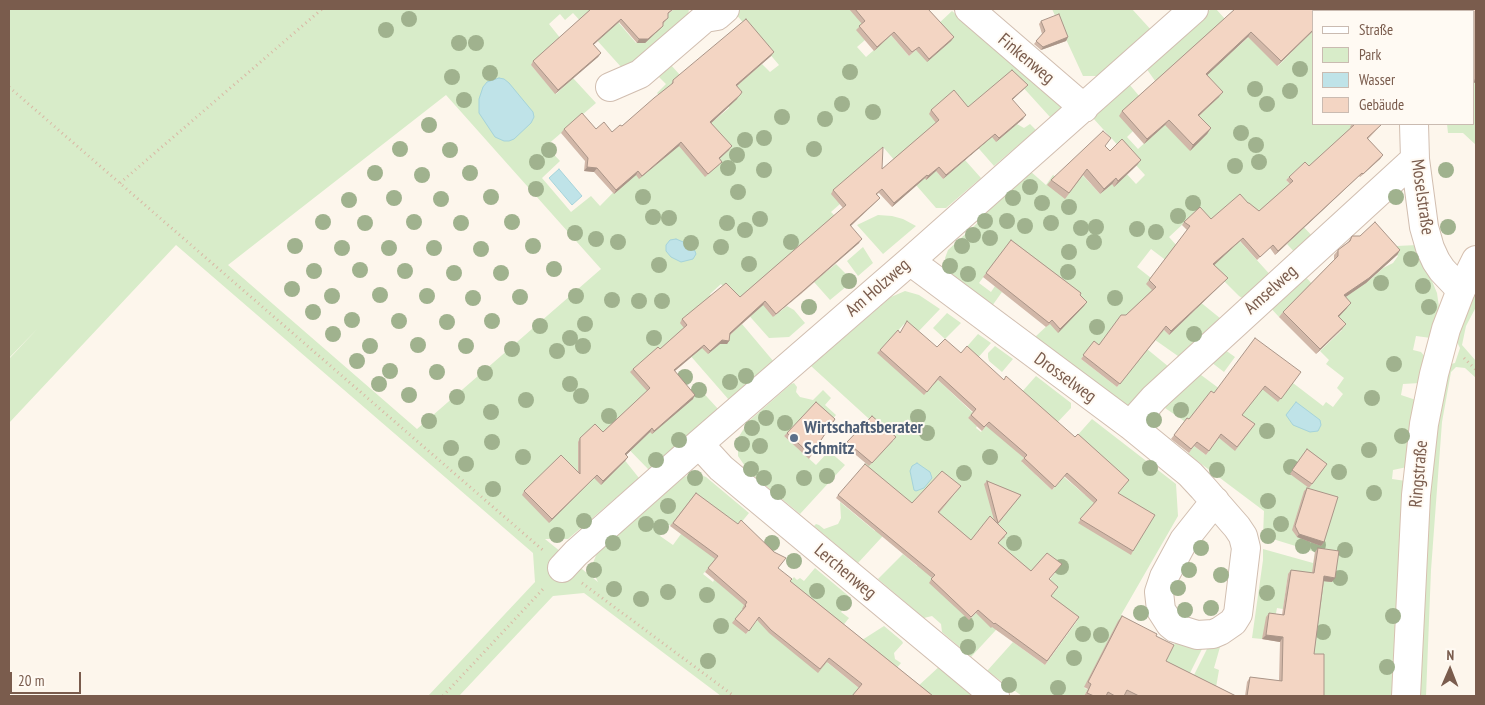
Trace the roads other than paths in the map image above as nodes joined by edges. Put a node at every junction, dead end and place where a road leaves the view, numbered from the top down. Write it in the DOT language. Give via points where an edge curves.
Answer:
graph roads {
  1 [pos="725,9"];
  2 [pos="970,9"];
  3 [pos="1194,9"];
  4 [pos="610,87"];
  5 [pos="1084,108"];
  6 [pos="1414,125"];
  7 [pos="1415,159"];
  8 [pos="1476,260"];
  9 [pos="910,261"];
  10 [pos="1461,290"];
  11 [pos="1130,425"];
  12 [pos="699,444"];
  13 [pos="1215,501"];
  14 [pos="562,568"];
  15 [pos="995,696"];
  16 [pos="1406,696"];
  1 -- 4 [label="street" via="717,16 705,18 640,74"];
  2 -- 5 [label="street, Finkenweg"];
  3 -- 5 [label="street, Am Holzweg"];
  5 -- 9 [label="street, Am Holzweg"];
  6 -- 7 [label="street, Moselstraße"];
  7 -- 10 [label="street, Moselstraße" via="1430,248 1442,270"];
  7 -- 11 [label="street, Amselweg" via="1167,386"];
  8 -- 10 [label="street, Ringstraße"];
  9 -- 11 [label="street, Drosselweg"];
  9 -- 12 [label="street, Am Holzweg"];
  10 -- 16 [label="street, Ringstraße" via="1440,350 1424,424 1416,495"];
  11 -- 13 [label="street, Drosselweg" via="1190,474"];
  12 -- 14 [label="street, Am Holzweg"];
  12 -- 15 [label="street, Lerchenweg" via="728,474"];
}
